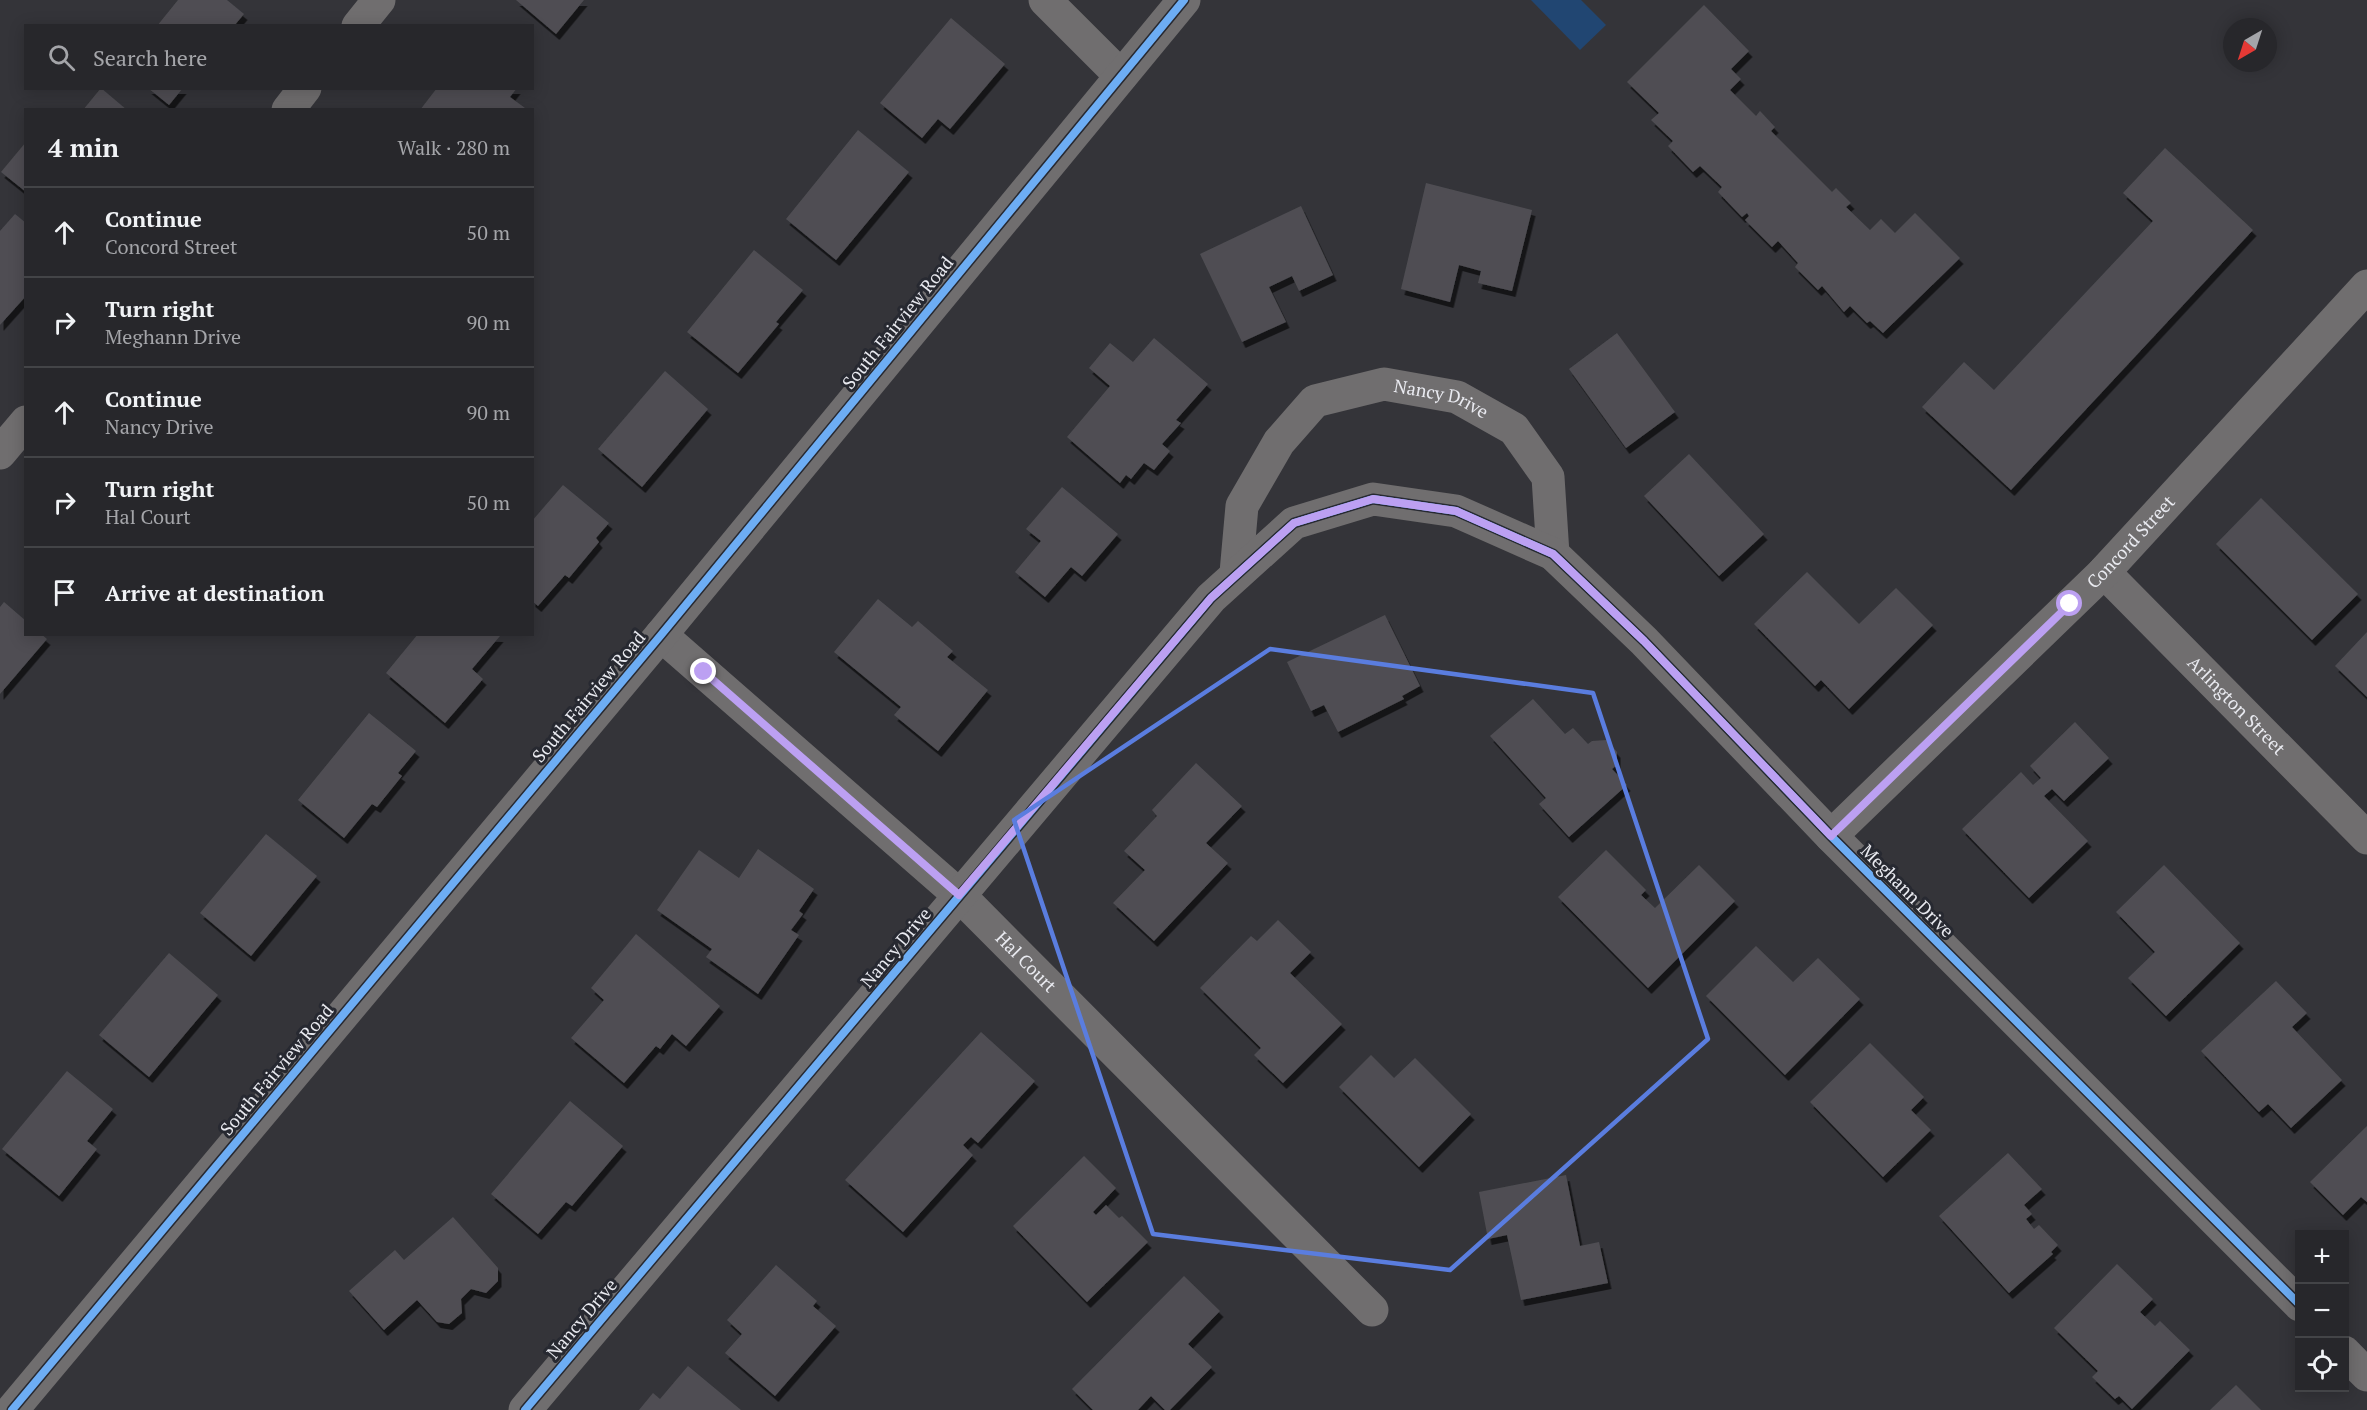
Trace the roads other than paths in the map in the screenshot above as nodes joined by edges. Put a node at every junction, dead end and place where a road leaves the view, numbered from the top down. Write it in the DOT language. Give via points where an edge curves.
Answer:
graph roads {
  1 [pos="379,0"];
  2 [pos="1045,0"];
  3 [pos="1184,0"];
  4 [pos="360,24"];
  5 [pos="1121,76"];
  6 [pos="303,90"];
  7 [pos="290,108"];
  8 [pos="2367,286"];
  9 [pos="24,424"];
  10 [pos="0,453"];
  11 [pos="1373,499"];
  12 [pos="1553,554"];
  13 [pos="2104,572"];
  14 [pos="1236,573"];
  15 [pos="661,635"];
  16 [pos="1831,836"];
  17 [pos="2367,838"];
  18 [pos="959,895"];
  19 [pos="2295,1300"];
  20 [pos="1372,1310"];
  21 [pos="2349,1357"];
  22 [pos="2367,1375"];
  23 [pos="12,1410"];
  24 [pos="525,1410"];
  1 -- 4 [label="street"];
  2 -- 5 [label="street"];
  3 -- 5 [label="street, South Fairview Road"];
  5 -- 15 [label="street, South Fairview Road"];
  6 -- 7 [label="street"];
  8 -- 13 [label="street, Concord Street"];
  9 -- 10 [label="street"];
  11 -- 12 [label="street, Meghann Drive" via="1456,511"];
  11 -- 14 [label="street, Nancy Drive" via="1294,523"];
  12 -- 14 [label="street, Nancy Drive" via="1548,477 1514,429 1457,397 1384,384 1315,401 1279,442 1242,506"];
  12 -- 16 [label="street, Meghann Drive" via="1644,641"];
  13 -- 16 [label="street, Concord Street"];
  13 -- 17 [label="street, Arlington Street"];
  14 -- 18 [label="street, Nancy Drive"];
  15 -- 18 [label="street, Hal Court"];
  15 -- 23 [label="street, South Fairview Road"];
  16 -- 19 [label="street, Meghann Drive"];
  18 -- 20 [label="street, Hal Court"];
  18 -- 24 [label="street, Nancy Drive"];
  21 -- 22 [label="street"];
}
